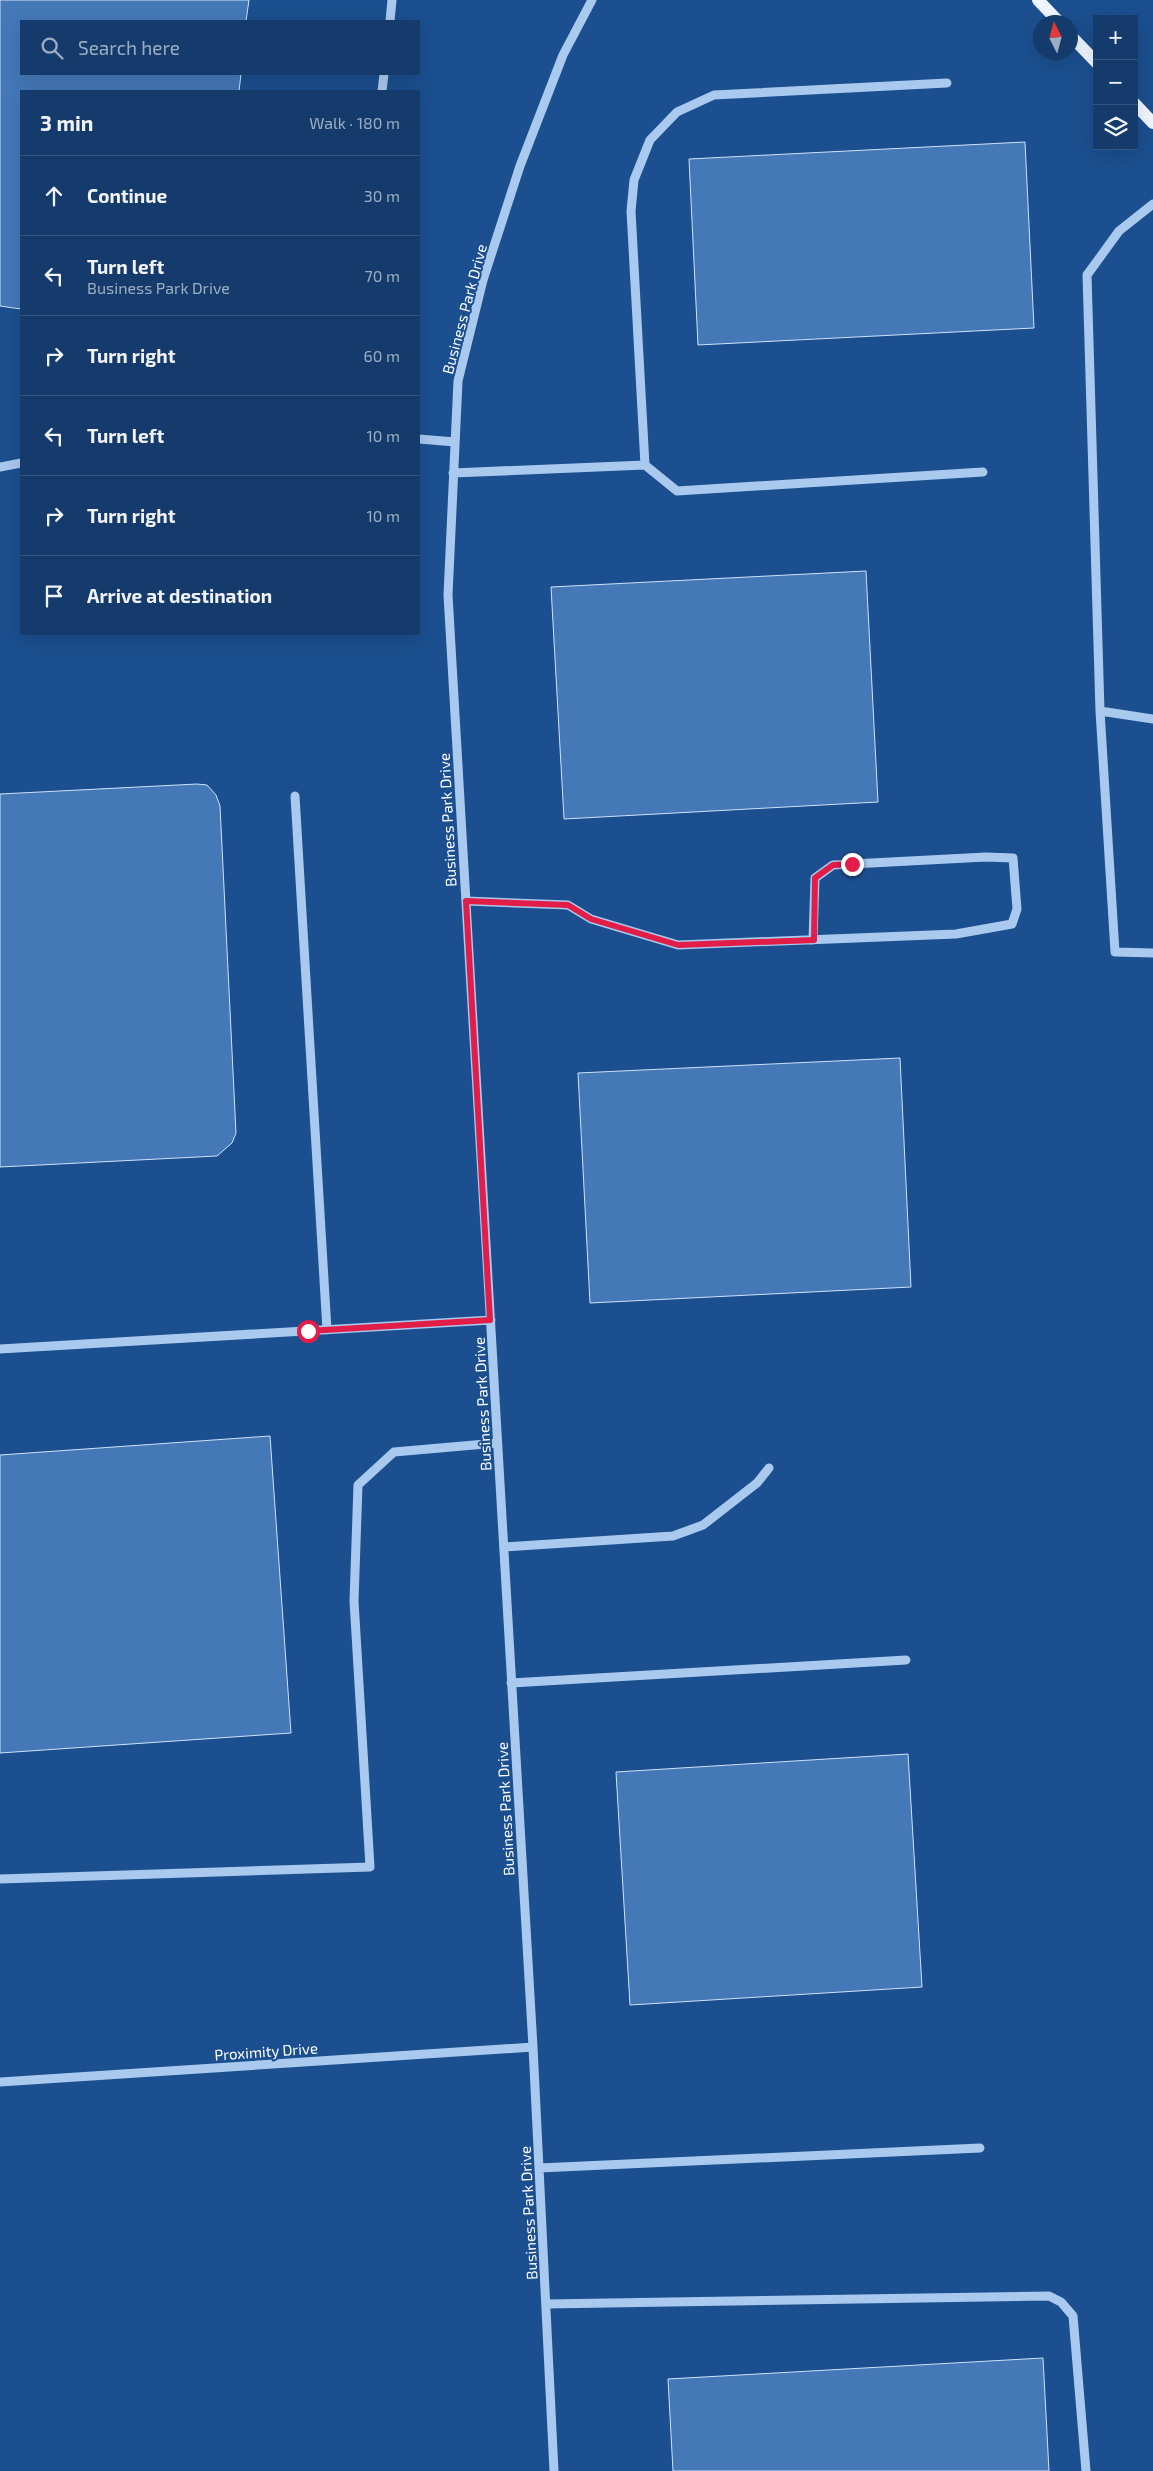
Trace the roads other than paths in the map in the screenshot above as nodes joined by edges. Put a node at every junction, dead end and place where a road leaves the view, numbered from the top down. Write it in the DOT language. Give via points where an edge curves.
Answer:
graph roads {
  1 [pos="392,0"];
  2 [pos="592,0"];
  3 [pos="1038,0"];
  4 [pos="1052,15"];
  5 [pos="390,20"];
  6 [pos="1078,43"];
  7 [pos="1094,60"];
  8 [pos="384,75"];
  9 [pos="947,83"];
  10 [pos="382,90"];
  11 [pos="1136,105"];
  12 [pos="1153,123"];
  13 [pos="1153,204"];
  14 [pos="420,439"];
  15 [pos="455,442"];
  16 [pos="20,463"];
  17 [pos="645,465"];
  18 [pos="0,467"];
  19 [pos="983,472"];
  20 [pos="453,473"];
  21 [pos="1100,712"];
  22 [pos="1153,718"];
  23 [pos="295,796"];
  24 [pos="466,901"];
  25 [pos="814,940"];
  26 [pos="1153,954"];
  27 [pos="490,1320"];
  28 [pos="327,1330"];
  29 [pos="0,1350"];
  30 [pos="498,1443"];
  31 [pos="769,1468"];
  32 [pos="504,1547"];
  33 [pos="906,1660"];
  34 [pos="511,1683"];
  35 [pos="0,1878"];
  36 [pos="533,2047"];
  37 [pos="0,2082"];
  38 [pos="980,2148"];
  39 [pos="539,2168"];
  40 [pos="546,2304"];
  41 [pos="554,2471"];
  42 [pos="1086,2471"];
  1 -- 5 [label="street"];
  2 -- 15 [label="street, Business Park Drive" via="563,55 545,101 483,280 458,381"];
  3 -- 4 [label="main road"];
  6 -- 7 [label="main road"];
  8 -- 10 [label="street"];
  9 -- 17 [label="street" via="714,95 677,112 650,140 634,180 631,211"];
  11 -- 12 [label="main road"];
  13 -- 21 [label="street" via="1119,231 1087,275"];
  14 -- 15 [label="street"];
  15 -- 20 [label="street, Business Park Drive"];
  16 -- 18 [label="street"];
  17 -- 19 [label="street" via="677,492"];
  17 -- 20 [label="street"];
  20 -- 24 [label="street, Business Park Drive" via="448,595"];
  21 -- 22 [label="street"];
  21 -- 26 [label="street" via="1115,952"];
  23 -- 28 [label="street"];
  24 -- 25 [label="street" via="568,905 591,919 678,945"];
  24 -- 27 [label="street, Business Park Drive"];
  25 -- 25 [label="street" via="956,934 1012,924 1017,909 1012,858 833,865 815,878"];
  27 -- 28 [label="street"];
  27 -- 30 [label="street, Business Park Drive"];
  28 -- 29 [label="street"];
  30 -- 32 [label="street, Business Park Drive"];
  30 -- 35 [label="street" via="394,1452 358,1485 354,1601 370,1867"];
  31 -- 32 [label="street" via="757,1483 703,1525 673,1536"];
  32 -- 34 [label="street, Business Park Drive"];
  33 -- 34 [label="street"];
  34 -- 36 [label="street, Business Park Drive"];
  36 -- 37 [label="street, Proximity Drive"];
  36 -- 39 [label="street, Business Park Drive"];
  38 -- 39 [label="street"];
  39 -- 40 [label="street, Business Park Drive"];
  40 -- 41 [label="street, Business Park Drive"];
  40 -- 42 [label="street" via="1049,2296 1061,2302 1073,2316"];
}
